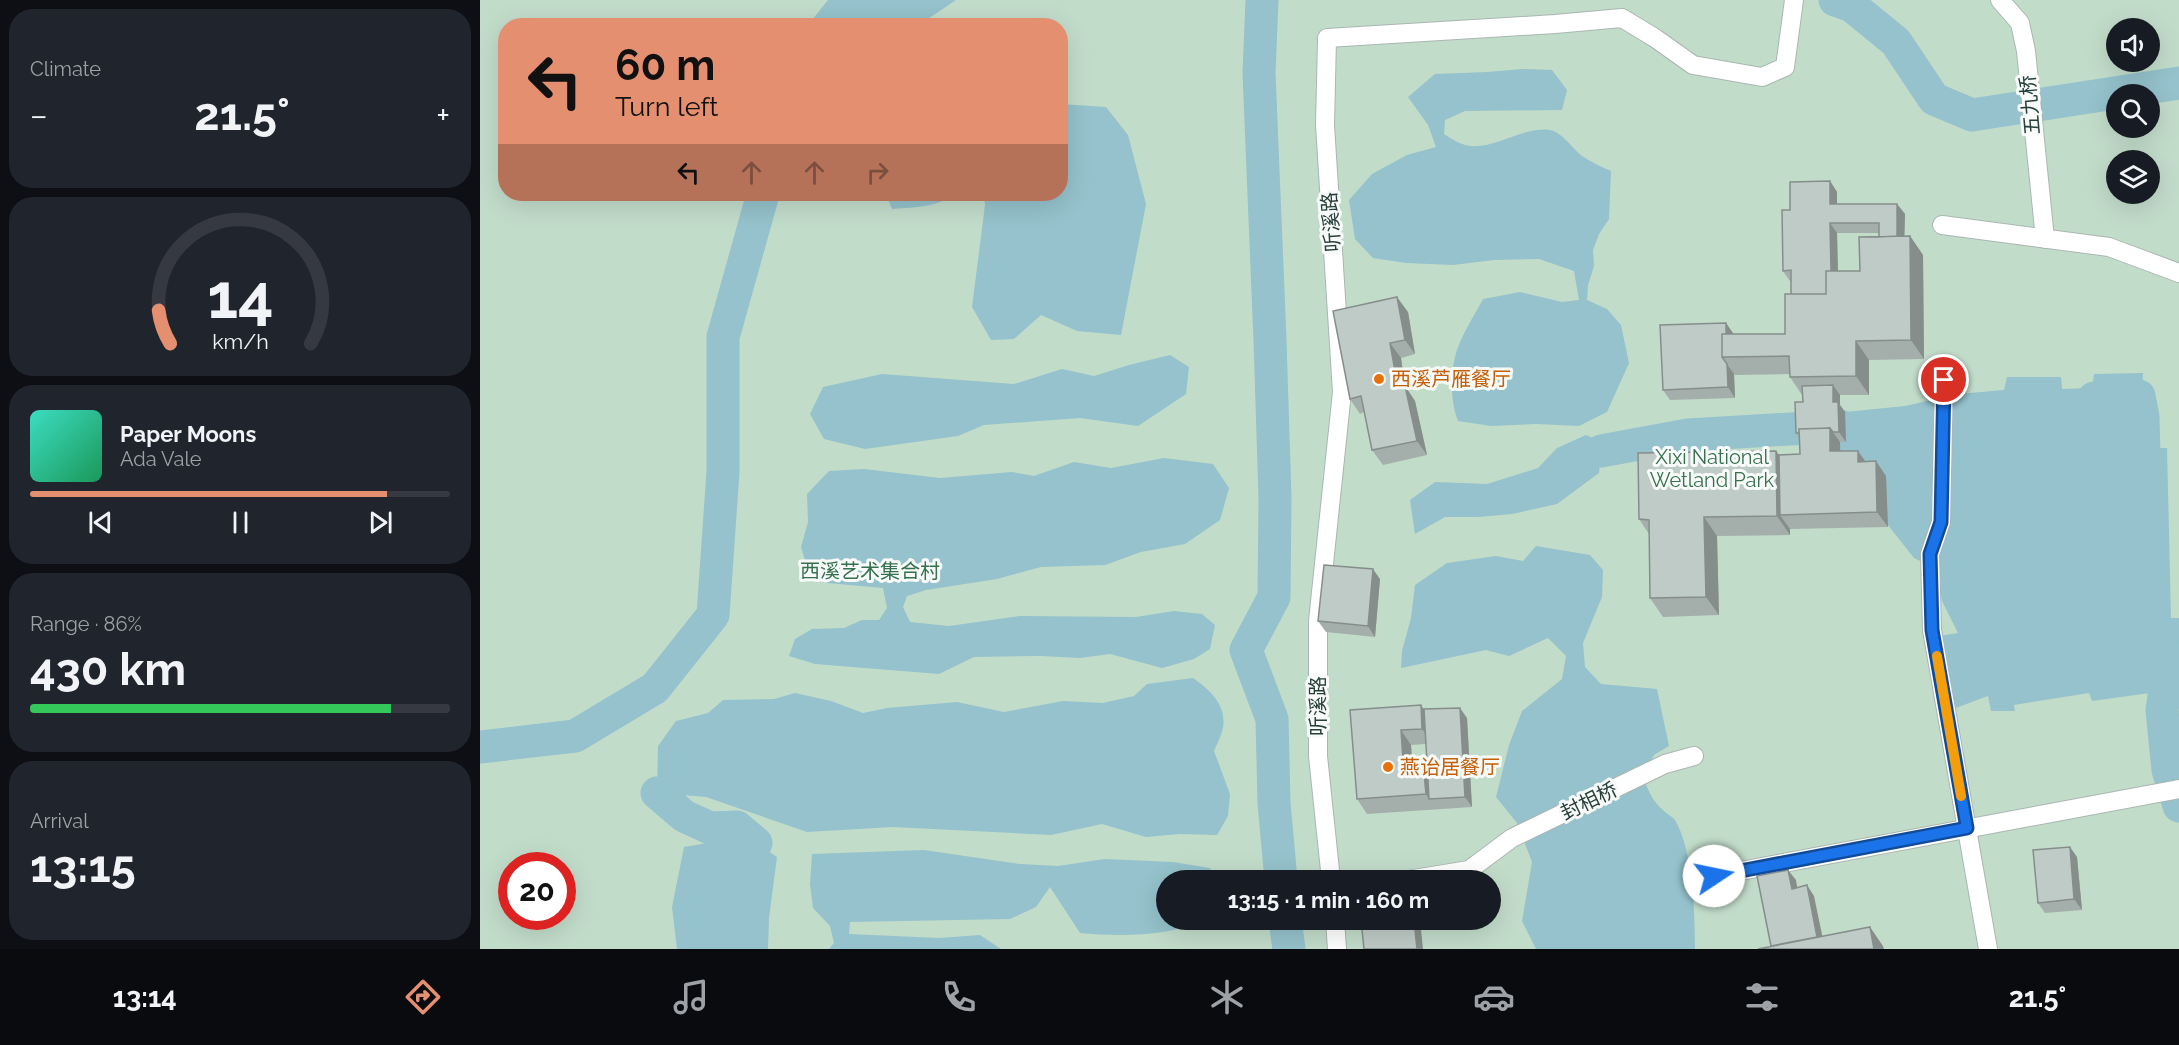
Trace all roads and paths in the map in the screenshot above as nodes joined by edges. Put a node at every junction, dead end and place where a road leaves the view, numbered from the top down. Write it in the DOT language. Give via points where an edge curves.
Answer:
graph roads {
  1 [pos="1794,0"];
  2 [pos="2000,0"];
  3 [pos="1942,225"];
  4 [pos="2045,239"];
  5 [pos="2179,273"];
  6 [pos="1944,380"];
  7 [pos="1694,756"];
  8 [pos="2179,789"];
  9 [pos="1967,828"];
  10 [pos="1330,870"];
  11 [pos="1469,870"];
  12 [pos="1714,876"];
  13 [pos="1336,930"];
  14 [pos="1337,949"];
  15 [pos="1989,949"];
  1 -- 10 [label="street, 听溪路" via="1785,67 1762,78 1693,65 1622,18 1327,38 1325,125 1342,392 1318,621 1318,756"];
  2 -- 4 [label="street, 五九桥" via="2020,23"];
  3 -- 4 [label="street"];
  4 -- 5 [label="street" via="2109,247"];
  6 -- 9 [label="street" via="1941,522 1930,554 1932,630"];
  7 -- 11 [label="street, 封相桥" via="1665,764 1512,838"];
  8 -- 9 [label="street"];
  9 -- 12 [label="street"];
  9 -- 15 [label="street"];
  13 -- 14 [label="street"];
}
